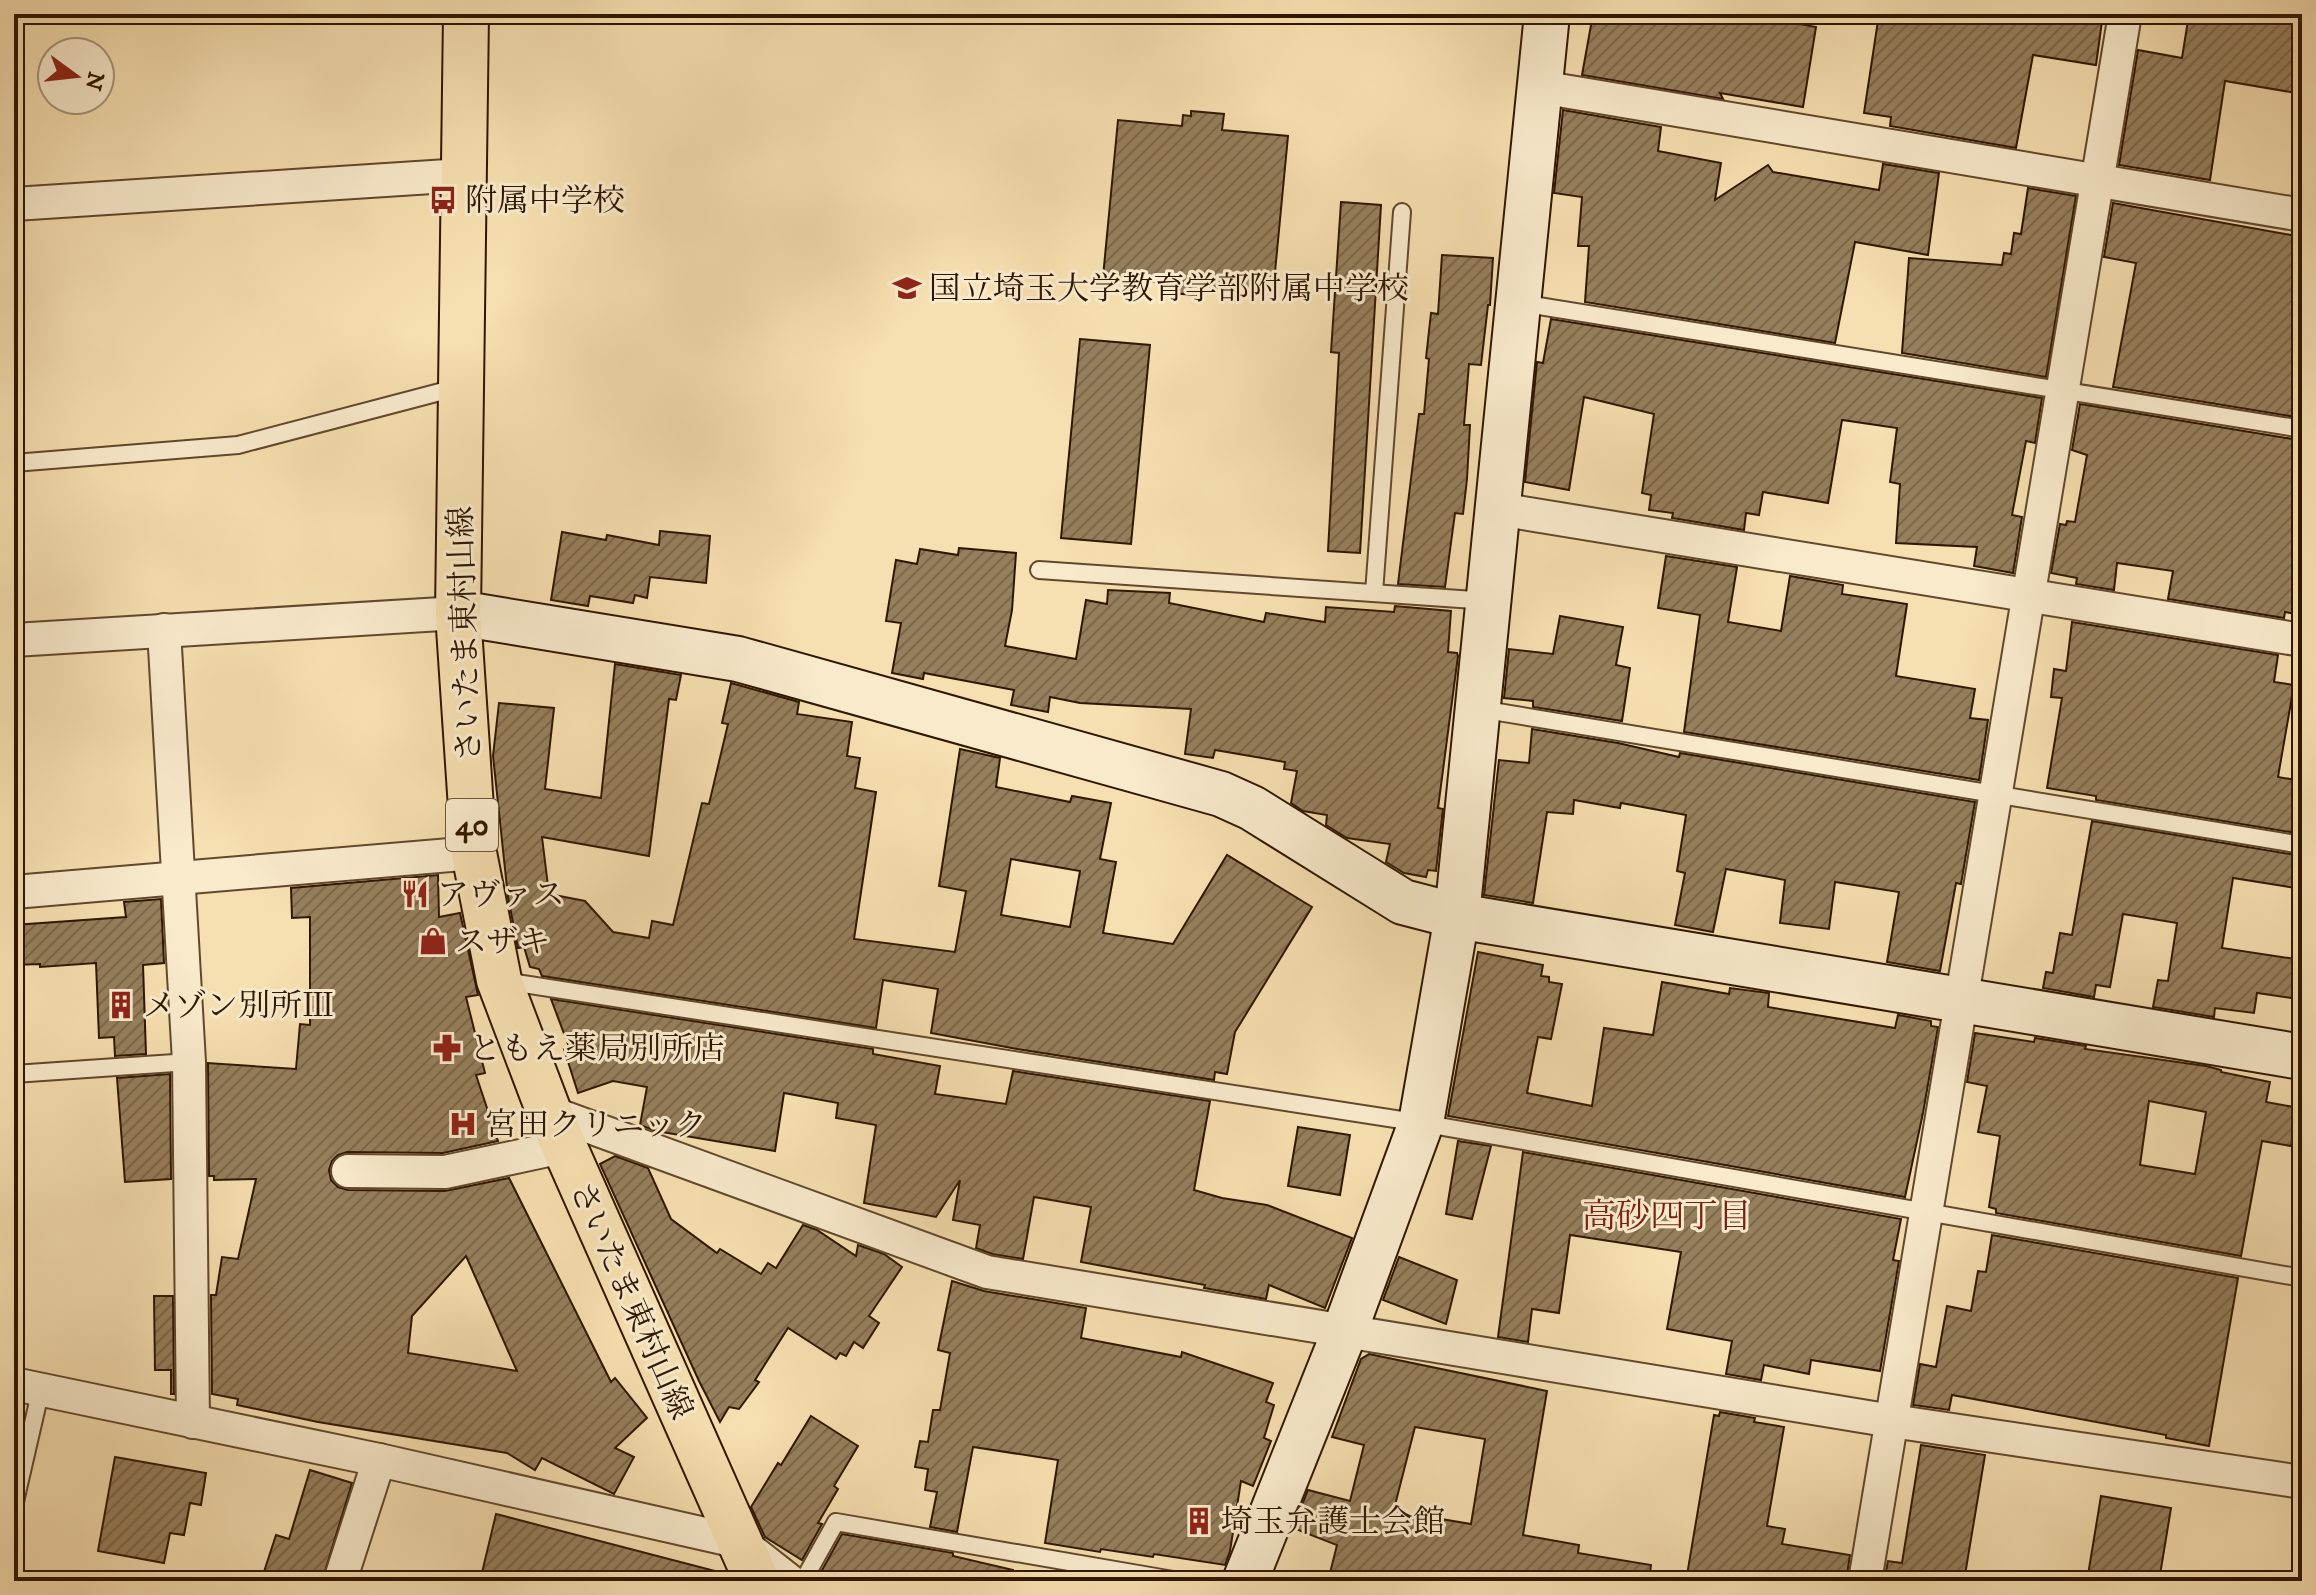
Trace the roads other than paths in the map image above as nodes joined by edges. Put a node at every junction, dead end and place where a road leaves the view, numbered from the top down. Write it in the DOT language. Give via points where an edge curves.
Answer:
graph roads {
  1 [pos="466,14"];
  2 [pos="1547,14"];
  3 [pos="2125,14"];
  4 [pos="1540,87"];
  5 [pos="463,175"];
  6 [pos="2097,181"];
  7 [pos="14,204"];
  8 [pos="1402,212"];
  9 [pos="2302,215"];
  10 [pos="1518,303"];
  11 [pos="460,387"];
  12 [pos="2062,392"];
  13 [pos="2302,429"];
  14 [pos="14,463"];
  15 [pos="1498,509"];
  16 [pos="1039,570"];
  17 [pos="1374,593"];
  18 [pos="2028,595"];
  19 [pos="1489,601"];
  20 [pos="458,613"];
  21 [pos="164,630"];
  22 [pos="14,640"];
  23 [pos="2302,640"];
  24 [pos="1478,708"];
  25 [pos="1995,794"];
  26 [pos="2302,845"];
  27 [pos="474,853"];
  28 [pos="178,877"];
  29 [pos="14,892"];
  30 [pos="1457,916"];
  31 [pos="499,980"];
  32 [pos="1961,1000"];
  33 [pos="2302,1057"];
  34 [pos="189,1062"];
  35 [pos="14,1074"];
  36 [pos="1421,1123"];
  37 [pos="556,1130"];
  38 [pos="348,1171"];
  39 [pos="1926,1212"];
  40 [pos="2302,1278"];
  41 [pos="1344,1333"];
  42 [pos="27,1387"];
  43 [pos="1892,1421"];
  44 [pos="193,1422"];
  45 [pos="379,1460"];
  46 [pos="2302,1482"];
  47 [pos="14,1506"];
  48 [pos="749,1562"];
  49 [pos="340,1581"];
  50 [pos="790,1581"];
  51 [pos="803,1581"];
  52 [pos="1179,1581"];
  53 [pos="1245,1581"];
  54 [pos="1865,1581"];
  1 -- 5 [label="main road, さいたま東村山線 / 40"];
  2 -- 4 [label="street"];
  3 -- 6 [label="street"];
  4 -- 6 [label="street"];
  4 -- 10 [label="street"];
  5 -- 7 [label="street"];
  5 -- 11 [label="main road, さいたま東村山線 / 40"];
  6 -- 9 [label="street"];
  6 -- 12 [label="street"];
  8 -- 17 [label="lane"];
  10 -- 12 [label="lane"];
  10 -- 15 [label="street"];
  11 -- 14 [label="lane" via="238,445"];
  11 -- 20 [label="main road, さいたま東村山線 / 40"];
  12 -- 13 [label="lane"];
  12 -- 18 [label="street"];
  15 -- 18 [label="street"];
  15 -- 19 [label="street"];
  16 -- 17 [label="lane"];
  17 -- 19 [label="lane"];
  18 -- 23 [label="street"];
  18 -- 25 [label="street"];
  19 -- 24 [label="street"];
  20 -- 21 [label="street"];
  20 -- 27 [label="main road, さいたま東村山線 / 40"];
  20 -- 30 [label="street" via="738,659 1221,794 1403,902"];
  21 -- 22 [label="street"];
  21 -- 28 [label="street"];
  24 -- 25 [label="lane"];
  24 -- 30 [label="street"];
  25 -- 26 [label="lane"];
  25 -- 32 [label="street"];
  27 -- 28 [label="street"];
  27 -- 31 [label="main road, さいたま東村山線 / 40"];
  28 -- 29 [label="street"];
  28 -- 34 [label="street"];
  30 -- 32 [label="street"];
  30 -- 36 [label="street"];
  31 -- 36 [label="lane"];
  31 -- 37 [label="main road, さいたま東村山線 / 40"];
  32 -- 33 [label="street"];
  32 -- 39 [label="street"];
  34 -- 35 [label="lane"];
  34 -- 44 [label="street"];
  36 -- 39 [label="lane"];
  36 -- 41 [label="street"];
  37 -- 38 [label="street" via="445,1172"];
  37 -- 41 [label="street" via="987,1272"];
  37 -- 48 [label="main road, さいたま東村山線 / 40"];
  39 -- 40 [label="lane"];
  39 -- 43 [label="street"];
  41 -- 43 [label="street"];
  41 -- 53 [label="street"];
  42 -- 44 [label="street"];
  42 -- 47 [label="lane"];
  43 -- 46 [label="street"];
  43 -- 54 [label="street"];
  44 -- 45 [label="street"];
  45 -- 48 [label="street"];
  45 -- 49 [label="street"];
  48 -- 50 [label="street"];
  51 -- 52 [label="lane" via="836,1522"];
}
